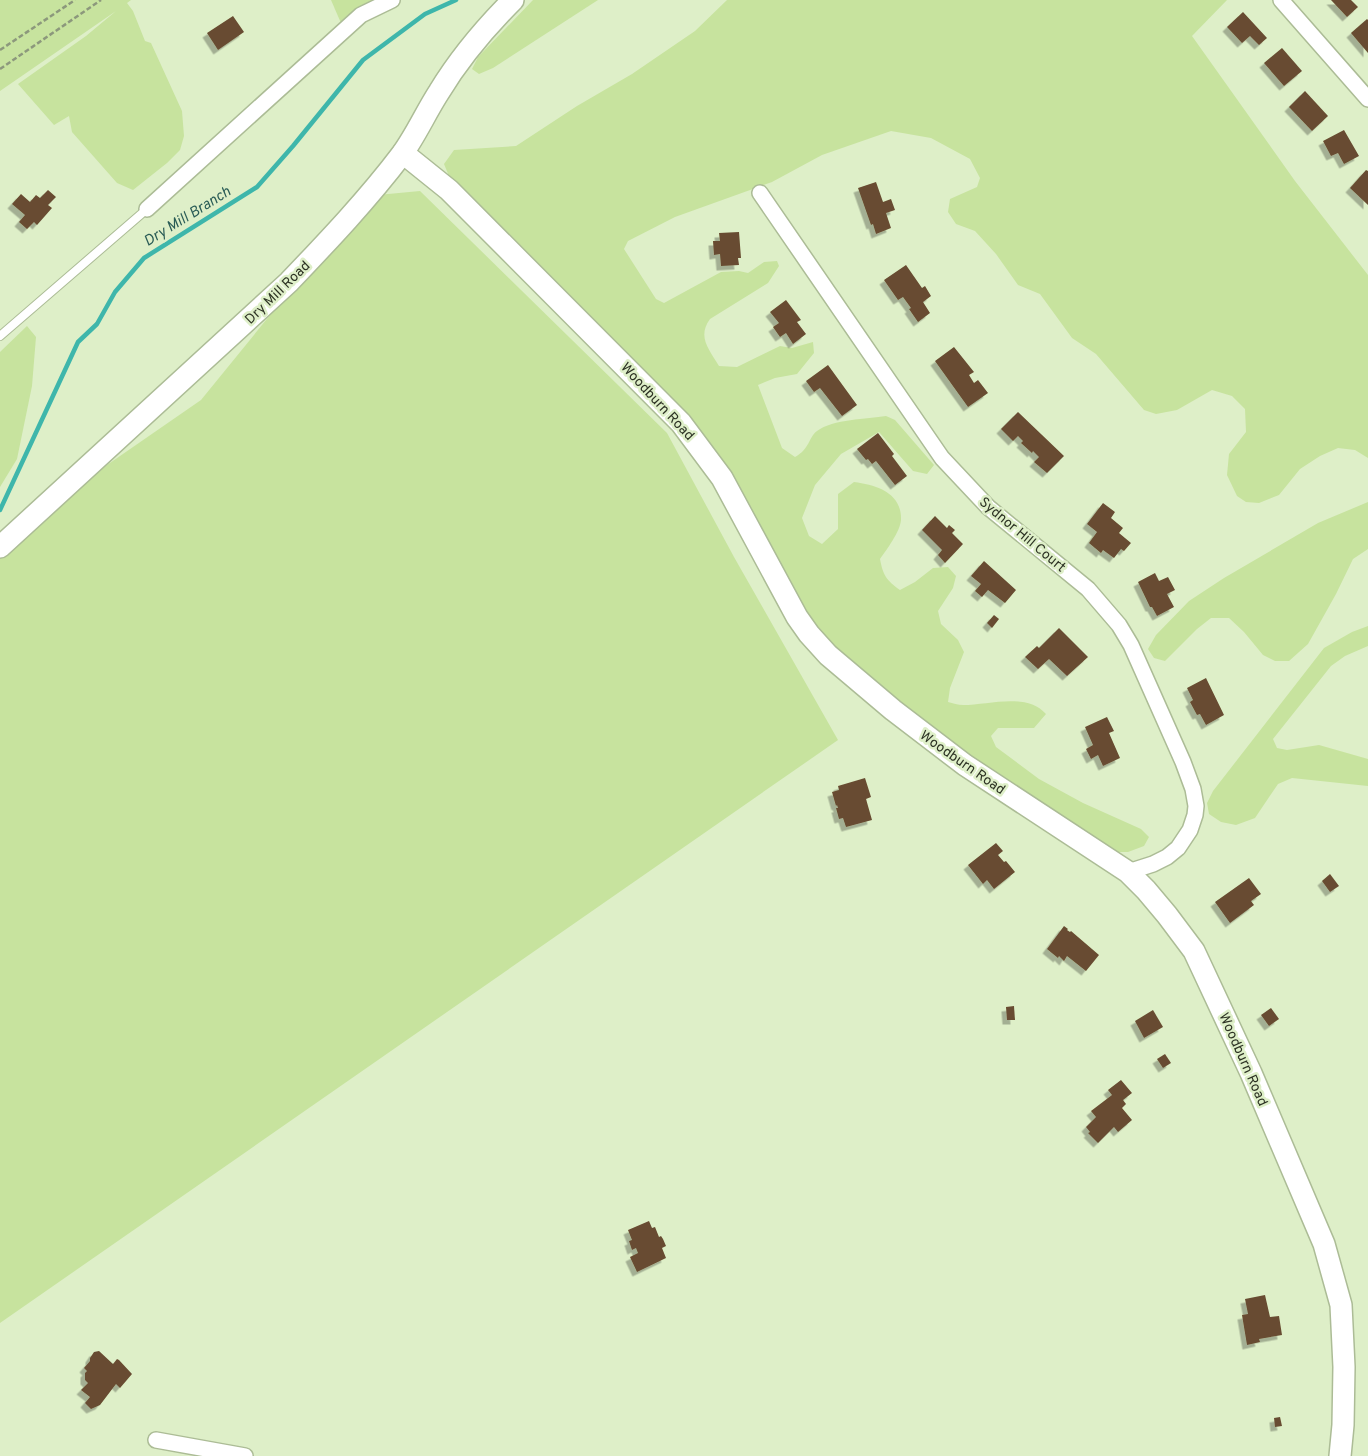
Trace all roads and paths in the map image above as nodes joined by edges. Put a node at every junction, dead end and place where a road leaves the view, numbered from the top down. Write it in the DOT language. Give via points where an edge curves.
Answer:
graph roads {
  1 [pos="75,0"];
  2 [pos="101,0"];
  3 [pos="392,0"];
  4 [pos="513,0"];
  5 [pos="1281,0"];
  6 [pos="0,50"];
  7 [pos="0,69"];
  8 [pos="1368,99"];
  9 [pos="403,153"];
  10 [pos="760,193"];
  11 [pos="146,209"];
  12 [pos="0,336"];
  13 [pos="0,547"];
  14 [pos="1128,872"];
  15 [pos="156,1440"];
  16 [pos="245,1456"];
  17 [pos="1340,1456"];
  1 -- 6 [label="path"];
  2 -- 7 [label="path"];
  3 -- 11 [label="street" via="361,15"];
  4 -- 9 [label="street, Dry Mill Road" via="451,74"];
  5 -- 8 [label="street"];
  9 -- 13 [label="street, Dry Mill Road" via="334,236 289,282"];
  9 -- 14 [label="street, Woodburn Road" via="449,190 681,423 722,478 797,617 828,655 892,710 965,765"];
  10 -- 14 [label="street, Sydnor Hill Court" via="942,458 988,507 1088,589 1119,625 1130,645 1183,762 1196,806 1190,830 1178,848 1153,864"];
  11 -- 12 [label="lane"];
  14 -- 17 [label="street, Woodburn Road" via="1194,951 1251,1073 1324,1244 1341,1305 1344,1367"];
  15 -- 16 [label="street"];
}
